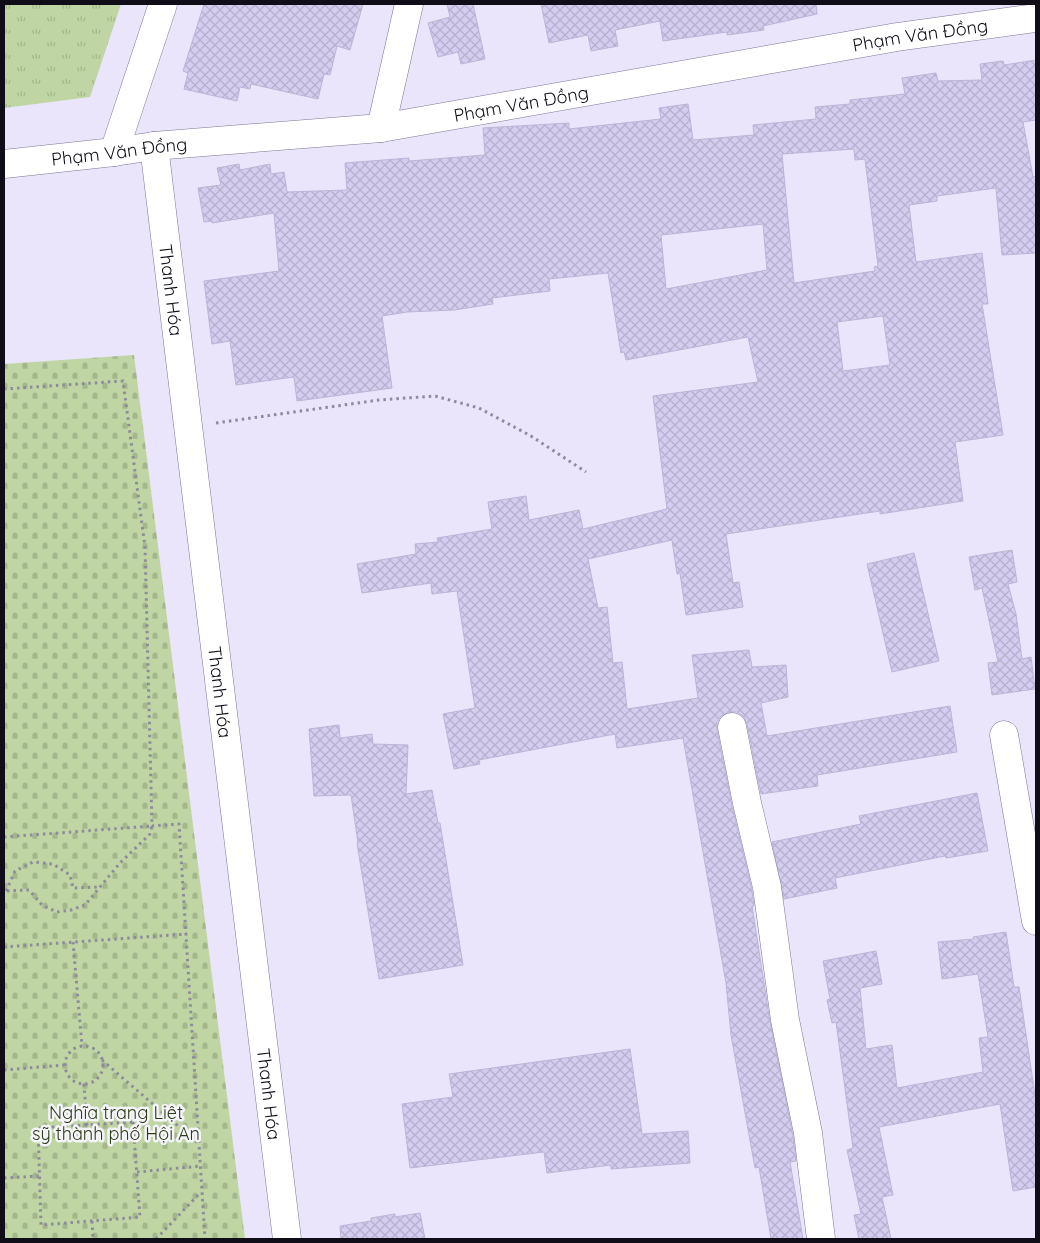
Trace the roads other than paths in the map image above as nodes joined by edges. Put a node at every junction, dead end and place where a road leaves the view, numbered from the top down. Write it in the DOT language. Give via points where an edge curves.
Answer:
graph roads {
  1 [pos="163,4"];
  2 [pos="408,4"];
  3 [pos="1036,18"];
  4 [pos="381,128"];
  5 [pos="154,146"];
  6 [pos="114,152"];
  7 [pos="4,164"];
  8 [pos="732,727"];
  9 [pos="1004,735"];
  10 [pos="1036,921"];
  11 [pos="287,1239"];
  12 [pos="821,1239"];
  1 -- 6 [label="street"];
  2 -- 4 [label="street"];
  3 -- 4 [label="street, Phạm Văn Đồng" via="897,37"];
  4 -- 5 [label="street, Phạm Văn Đồng"];
  5 -- 6 [label="street, Phạm Văn Đồng"];
  5 -- 11 [label="street, Thanh Hóa"];
  6 -- 7 [label="street, Phạm Văn Đồng"];
  8 -- 12 [label="street" via="767,887 786,1020 808,1133"];
  9 -- 10 [label="street"];
}
